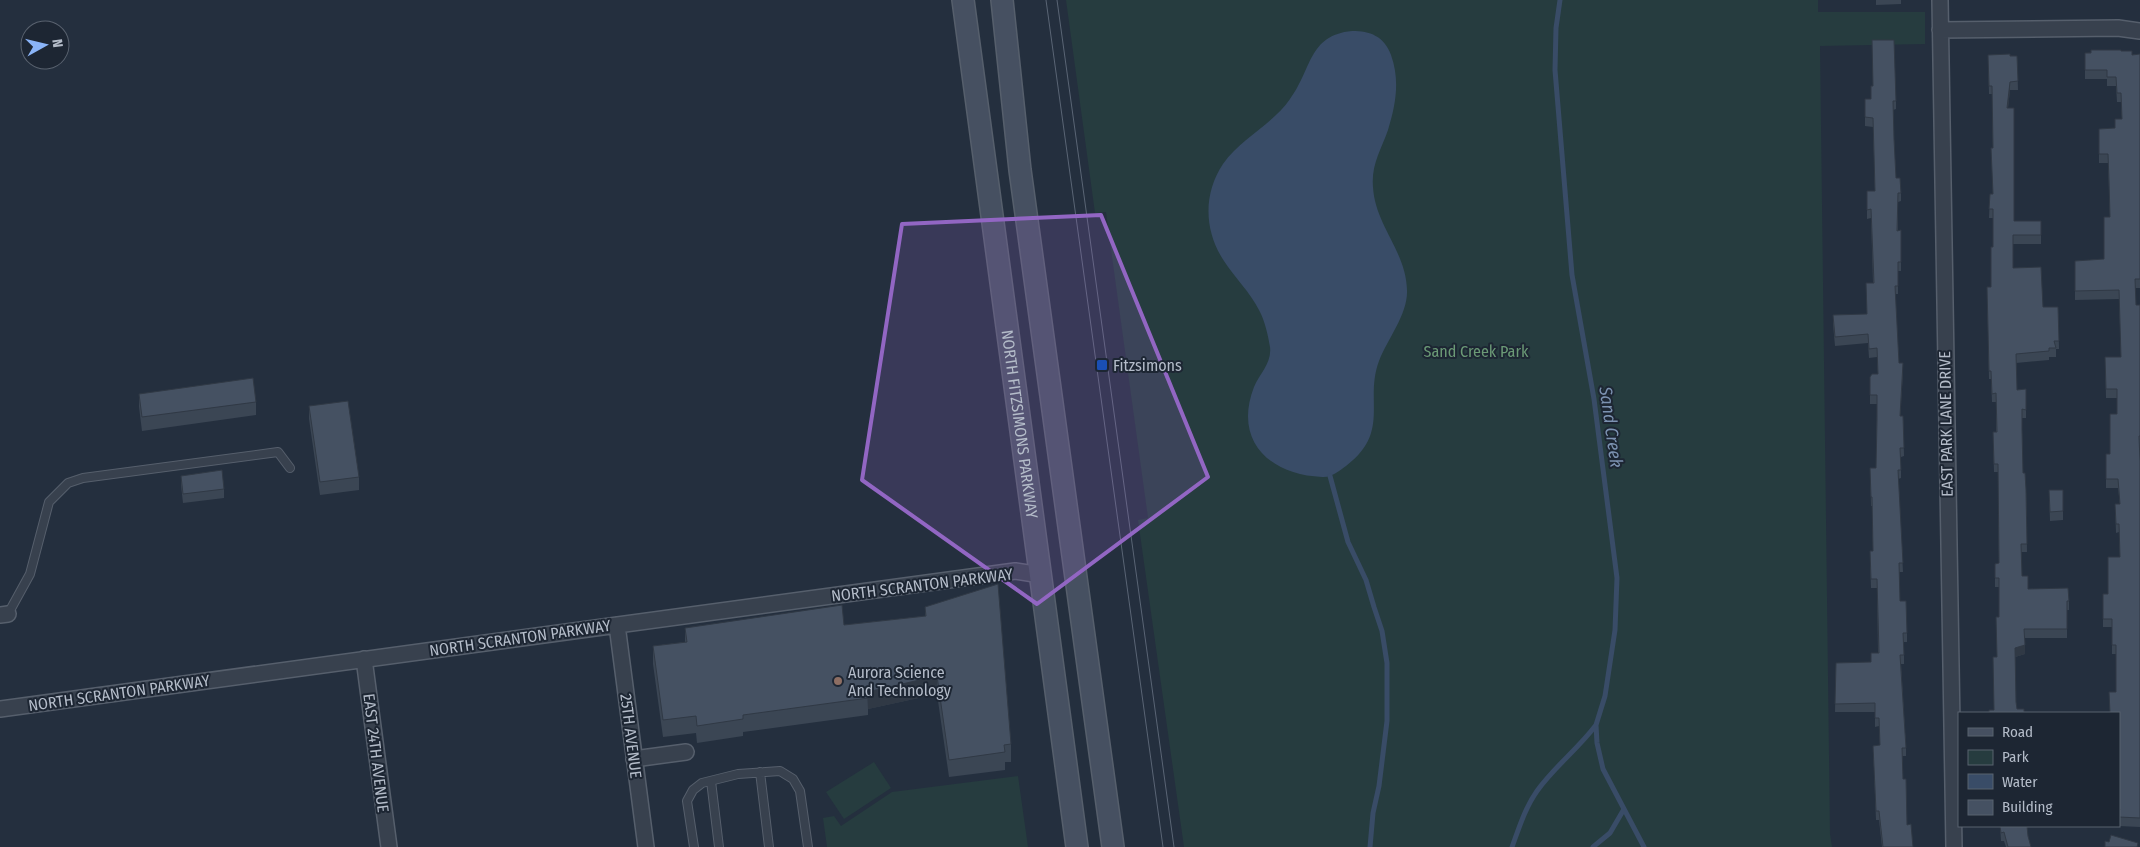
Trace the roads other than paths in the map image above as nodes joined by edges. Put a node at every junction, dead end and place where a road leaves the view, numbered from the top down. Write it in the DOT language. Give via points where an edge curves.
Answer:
graph roads {
  1 [pos="963,0"];
  2 [pos="1002,0"];
  3 [pos="1940,0"];
  4 [pos="2140,23"];
  5 [pos="2118,28"];
  6 [pos="1940,30"];
  7 [pos="2140,31"];
  8 [pos="290,468"];
  9 [pos="1041,575"];
  10 [pos="4,614"];
  11 [pos="617,625"];
  12 [pos="364,659"];
  13 [pos="0,709"];
  14 [pos="686,752"];
  15 [pos="634,759"];
  16 [pos="760,772"];
  17 [pos="711,780"];
  18 [pos="388,847"];
  19 [pos="646,847"];
  20 [pos="694,847"];
  21 [pos="719,847"];
  22 [pos="770,847"];
  23 [pos="808,847"];
  24 [pos="1077,847"];
  25 [pos="1113,847"];
  26 [pos="1954,847"];
  1 -- 9 [label="main road, NORTH FITZSIMONS PARKWAY"];
  2 -- 25 [label="main road" via="1020,170"];
  3 -- 6 [label="street, EAST PARK LANE DRIVE"];
  4 -- 5 [label="street"];
  5 -- 6 [label="street"];
  5 -- 7 [label="street"];
  6 -- 26 [label="street, EAST PARK LANE DRIVE"];
  8 -- 10 [label="lane" via="278,452 82,478 68,483 49,502 30,574"];
  9 -- 11 [label="street, NORTH SCRANTON PARKWAY" via="1015,571"];
  9 -- 24 [label="main road, NORTH FITZSIMONS PARKWAY"];
  11 -- 12 [label="street, NORTH SCRANTON PARKWAY"];
  11 -- 15 [label="street, 25TH AVENUE"];
  12 -- 13 [label="street, NORTH SCRANTON PARKWAY"];
  12 -- 18 [label="street, EAST 24TH AVENUE"];
  14 -- 15 [label="street"];
  15 -- 19 [label="street, 25TH AVENUE"];
  16 -- 17 [label="lane"];
  16 -- 22 [label="lane"];
  16 -- 23 [label="lane" via="780,771 793,779 800,791"];
  17 -- 20 [label="lane" via="693,790 687,801"];
  17 -- 21 [label="lane"];
}
